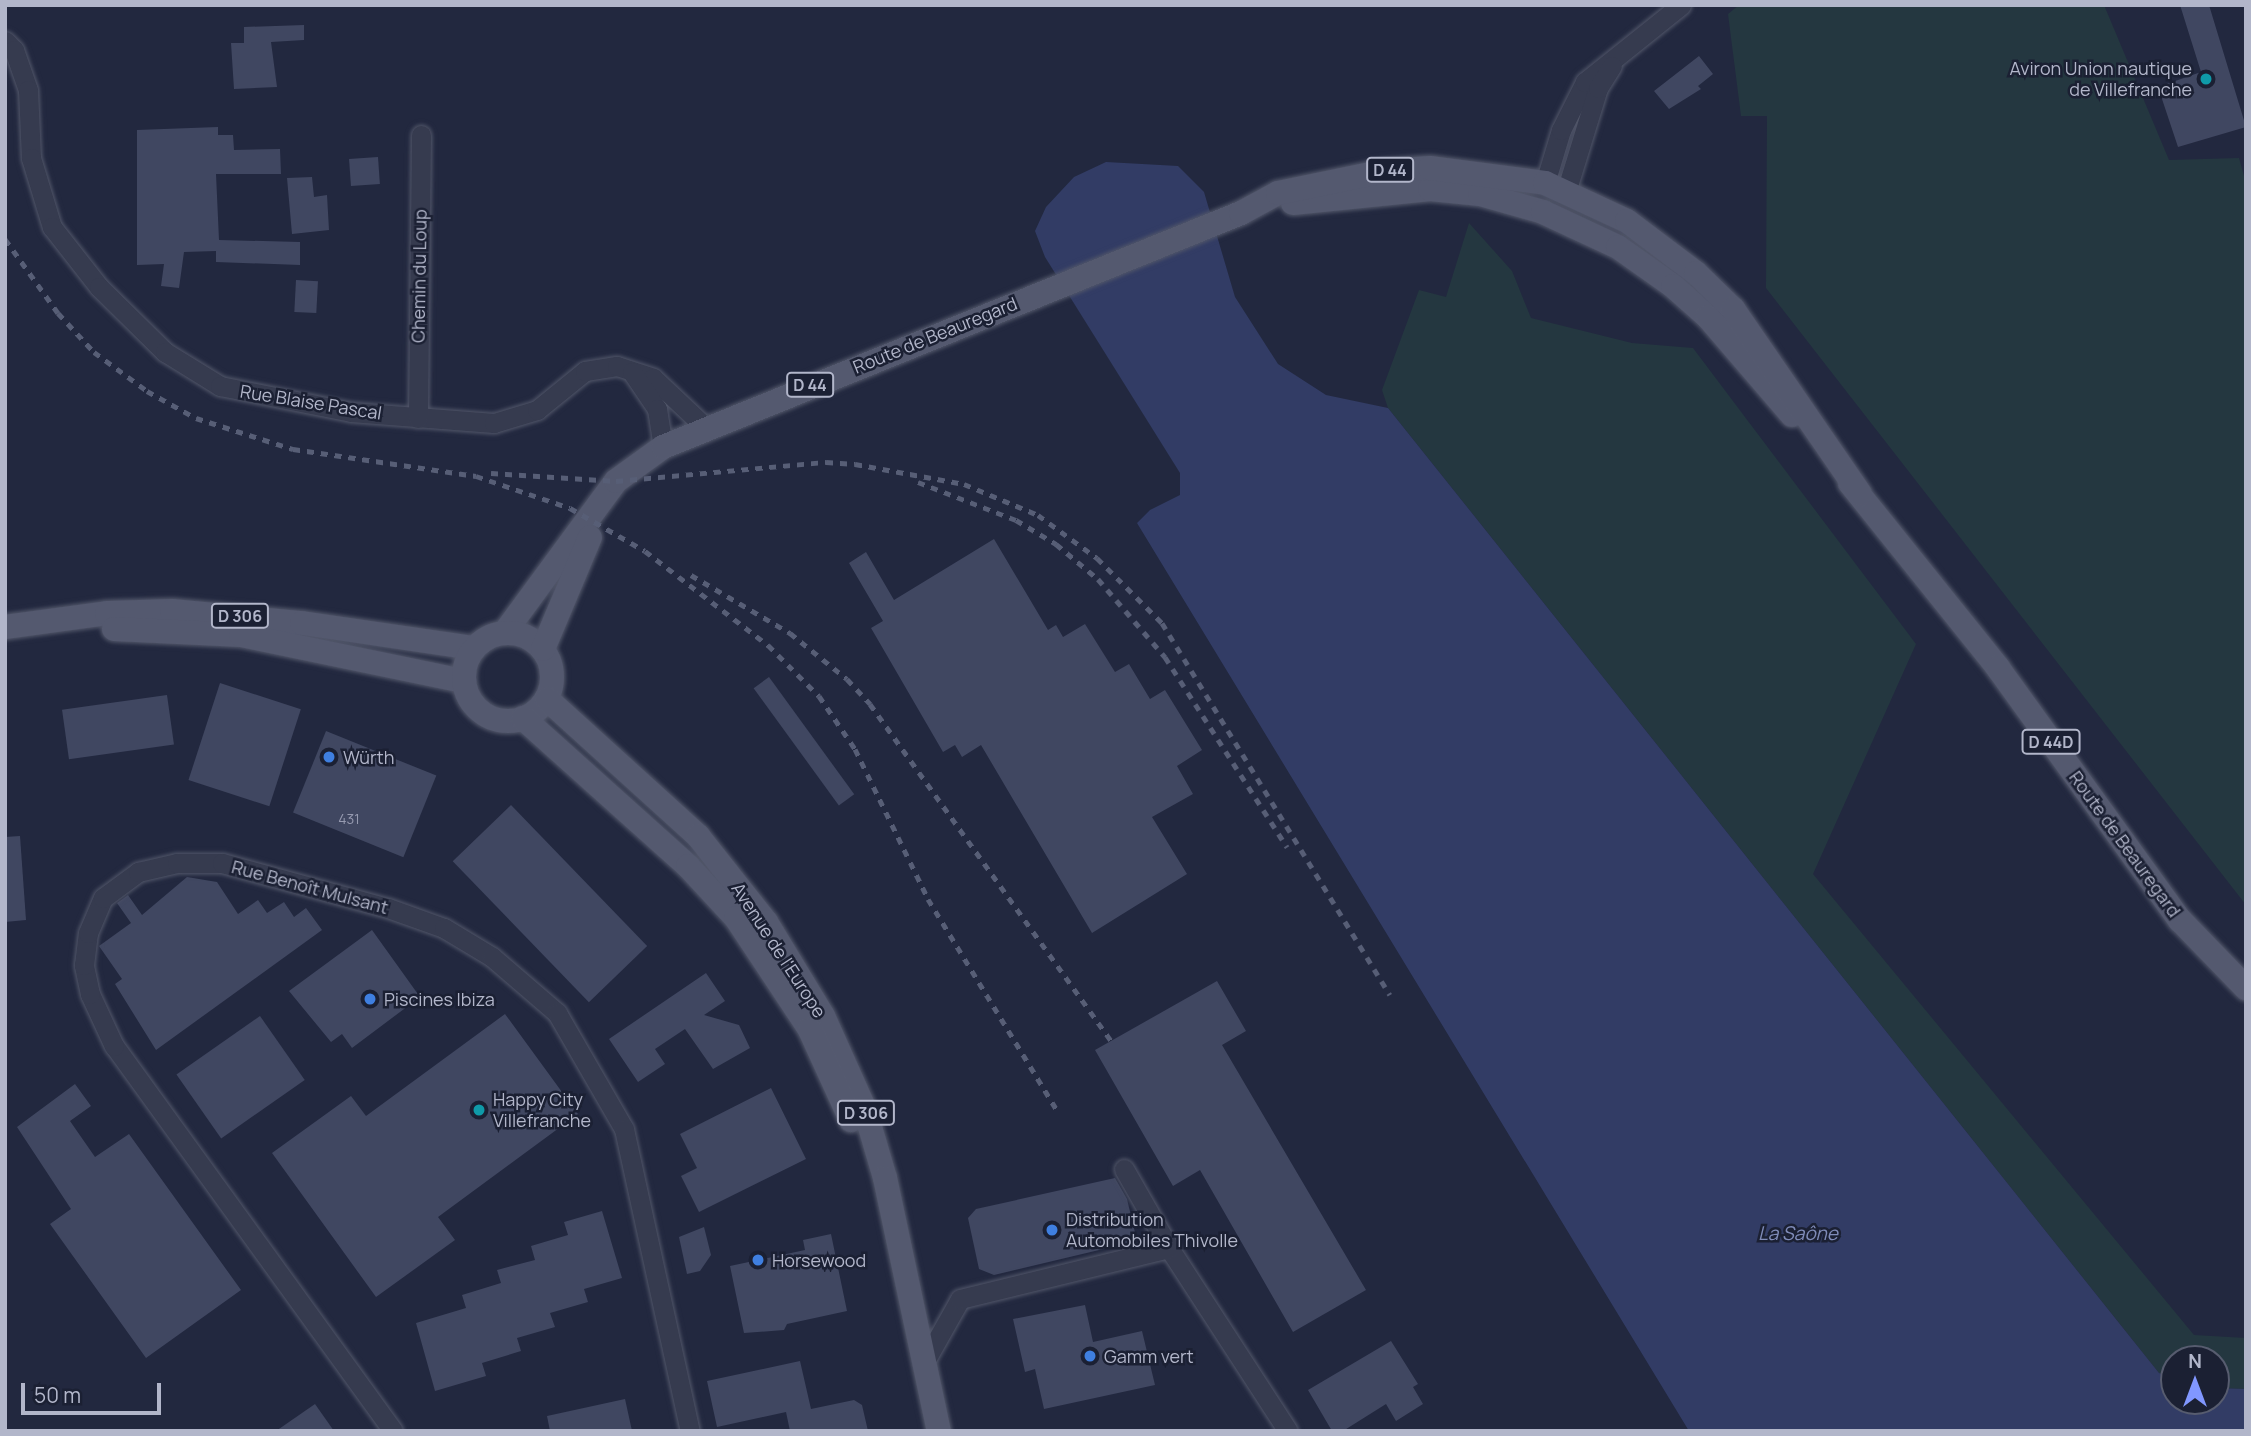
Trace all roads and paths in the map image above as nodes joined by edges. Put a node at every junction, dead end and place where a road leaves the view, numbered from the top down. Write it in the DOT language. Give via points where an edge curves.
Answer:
graph roads {
  1 [pos="1681,5"];
  2 [pos="5,41"];
  3 [pos="421,135"];
  4 [pos="1556,187"];
  5 [pos="1543,212"];
  6 [pos="1241,213"];
  7 [pos="632,372"];
  8 [pos="418,418"];
  9 [pos="705,426"];
  10 [pos="663,447"];
  11 [pos="1860,494"];
  12 [pos="606,497"];
  13 [pos="5,627"];
  14 [pos="505,632"];
  15 [pos="5,640"];
  16 [pos="474,648"];
  17 [pos="543,649"];
  18 [pos="464,681"];
  19 [pos="547,699"];
  20 [pos="523,719"];
  21 [pos="2246,988"];
  22 [pos="1124,1168"];
  23 [pos="1169,1248"];
  24 [pos="924,1363"];
  25 [pos="393,1431"];
  26 [pos="690,1431"];
  27 [pos="925,1431"];
  28 [pos="939,1431"];
  29 [pos="1288,1431"];
  1 -- 4 [label="street" via="1620,53 1598,88"];
  2 -- 8 [label="street, Rue Blaise Pascal" via="14,50 28,90 31,158 52,227 99,287 165,352 220,386 337,410"];
  3 -- 8 [label="street, Chemin du Loup"];
  4 -- 5 [label="main road"];
  4 -- 6 [label="main road, Route de Beauregard / D 44" via="1430,168 1385,170 1278,192"];
  4 -- 11 [label="main road, D 44D" via="1627,221 1696,273 1733,309"];
  5 -- 6 [label="main road, Route de Beauregard / D 44" via="1480,194 1430,189 1313,199"];
  5 -- 11 [label="main road, D 44D" via="1618,247 1693,303"];
  6 -- 9 [label="main road, Route de Beauregard / D 44"];
  7 -- 8 [label="street, Rue Blaise Pascal" via="617,366 592,369 537,410 504,422"];
  7 -- 9 [label="street, Rue Blaise Pascal" via="653,378"];
  7 -- 10 [label="street" via="657,409"];
  9 -- 10 [label="main road, Route de Beauregard / D 44"];
  10 -- 12 [label="main road, Route de Beauregard / D 44" via="638,461"];
  11 -- 21 [label="main road, Route de Beauregard / D 44D" via="1997,668 2180,920"];
  12 -- 14 [label="main road, Route de Beauregard / D 44"];
  12 -- 17 [label="main road, Route de Beauregard / D 44"];
  13 -- 16 [label="main road, D 306" via="107,613 172,611 302,623"];
  14 -- 16 [label="main road"];
  14 -- 17 [label="main road" via="526,636"];
  15 -- 18 [label="main road, D 306" via="110,629 190,630 241,635"];
  16 -- 18 [label="main road"];
  17 -- 19 [label="main road" via="553,673"];
  18 -- 20 [label="main road" via="474,705 484,714"];
  19 -- 20 [label="main road"];
  19 -- 24 [label="main road, Avenue de l'Europe / D 306" via="698,836 766,922 823,1016 869,1121"];
  20 -- 27 [label="main road, Avenue de l'Europe / D 306" via="688,866 760,950 810,1030 849,1115 869,1174"];
  22 -- 23 [label="street"];
  23 -- 24 [label="street" via="960,1299"];
  23 -- 29 [label="street"];
  24 -- 28 [label="main road, Avenue de l'Europe / D 306"];
  25 -- 26 [label="street, Rue Benoît Mulsant" via="114,1046 90,994 84,965 88,933 103,898 138,872 177,863 222,863 388,908 444,928 492,957 557,1013 624,1129"];
}
